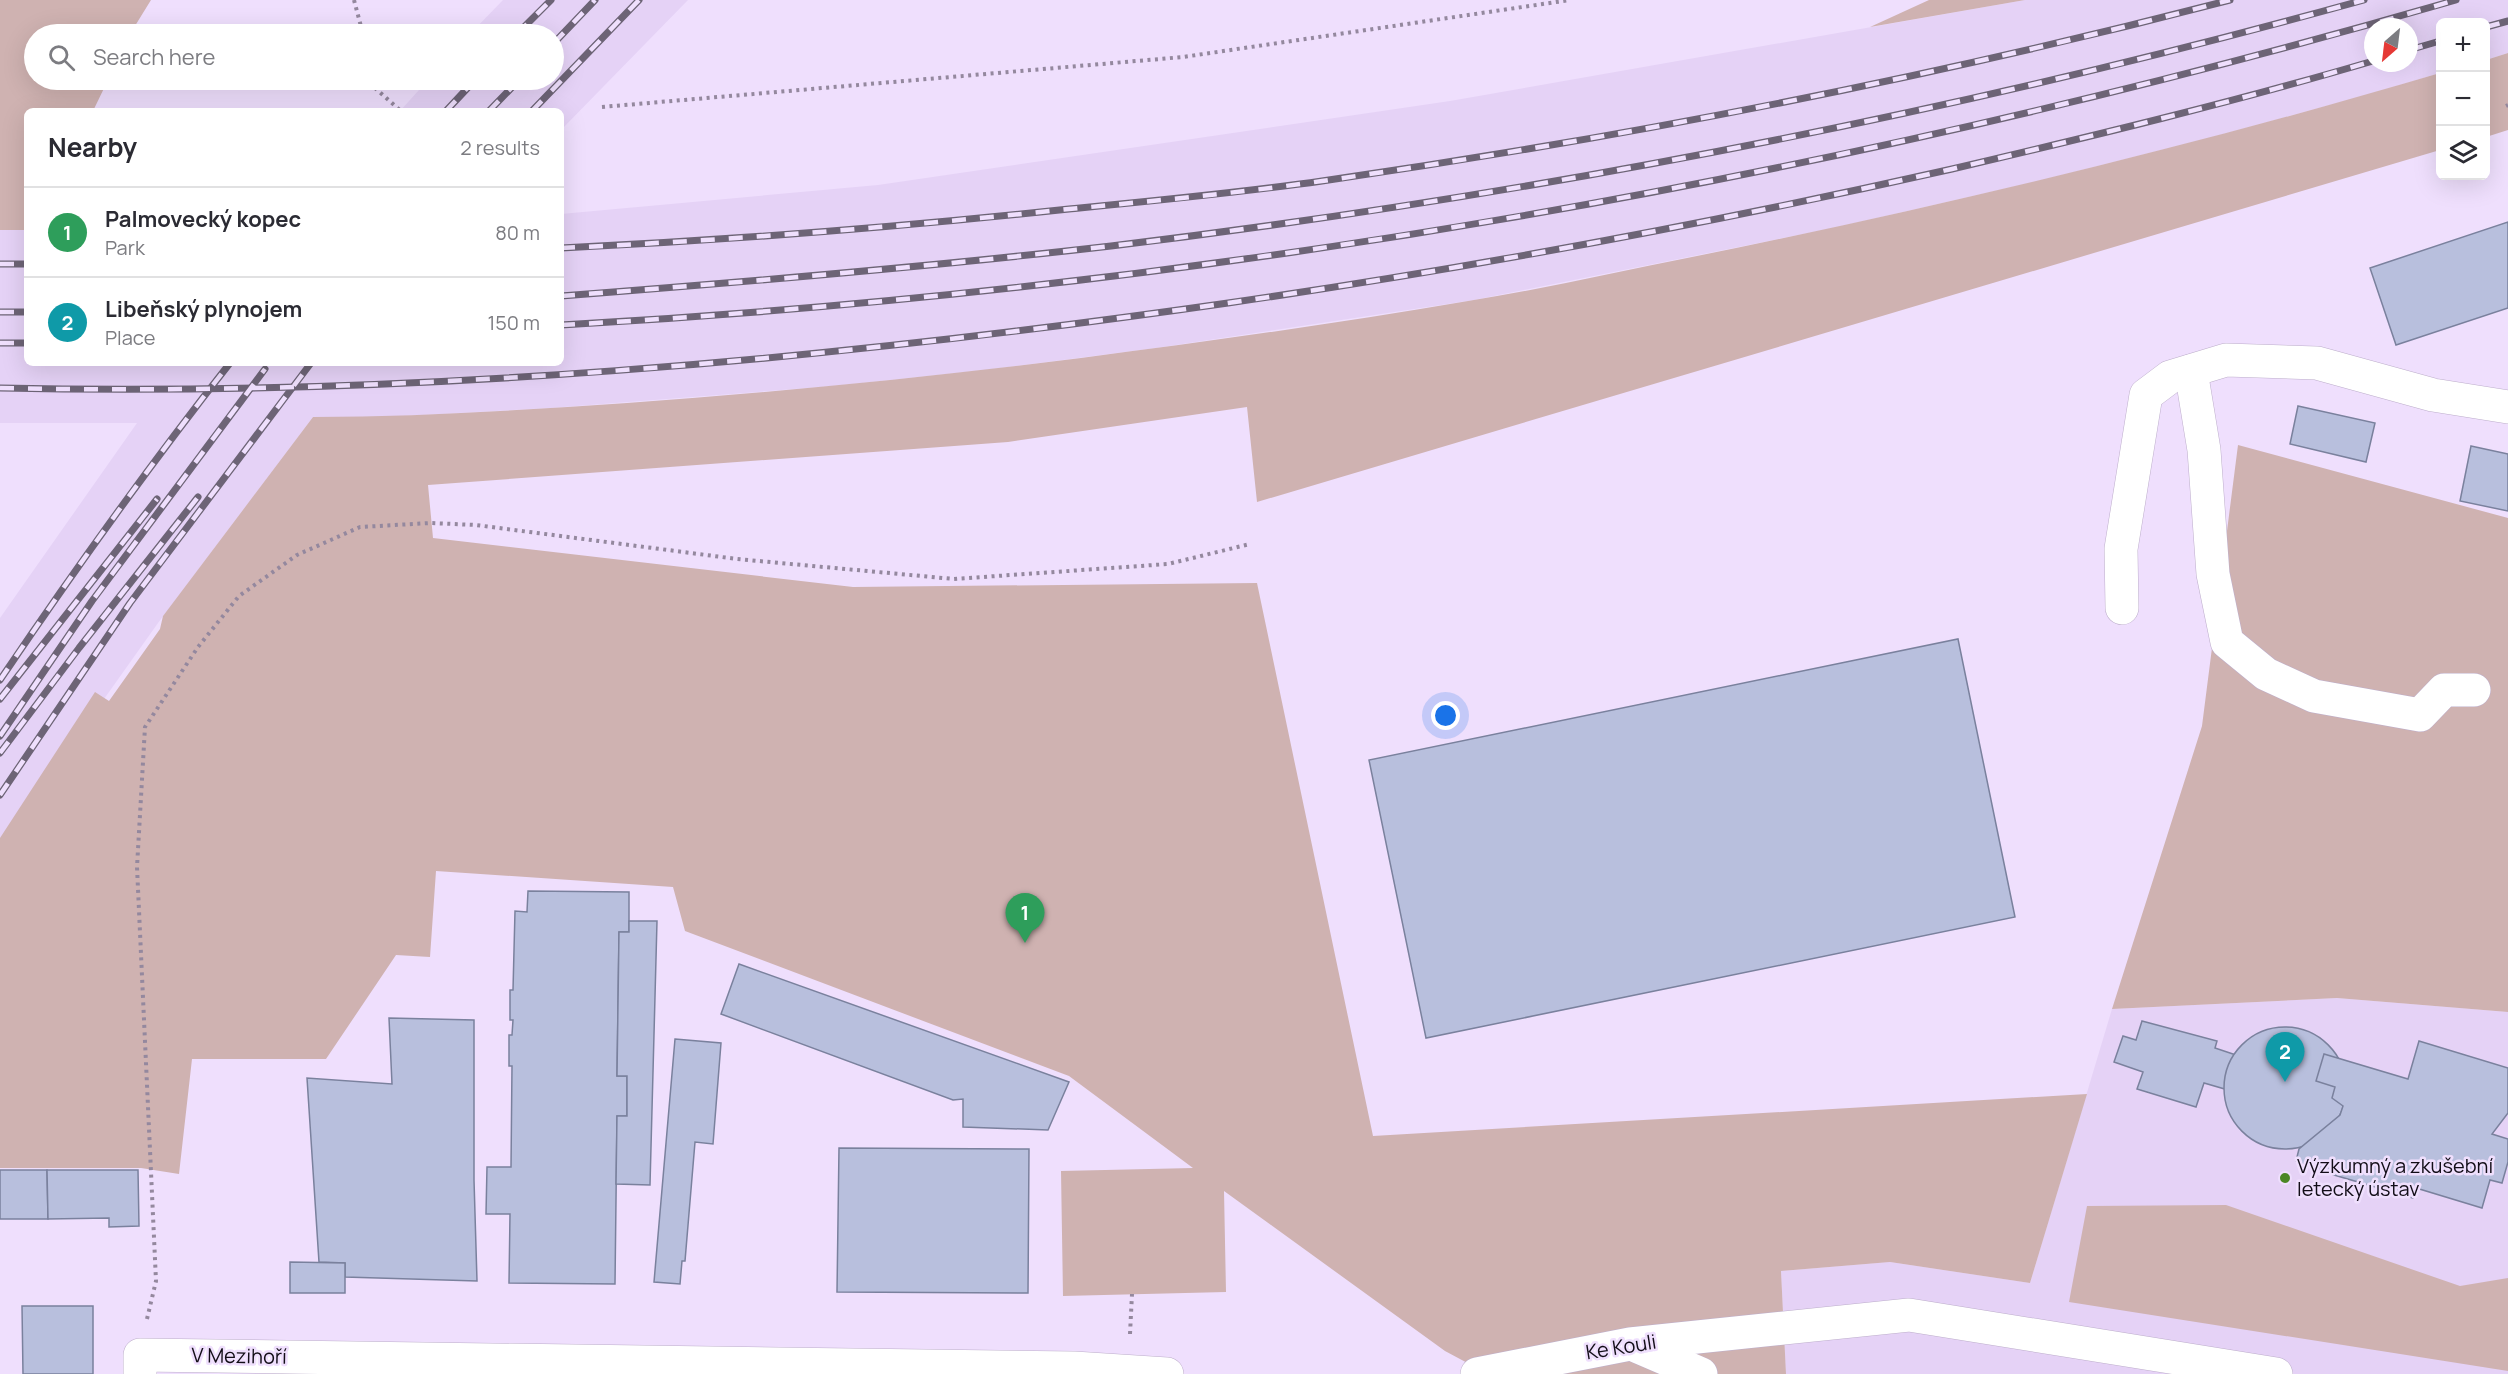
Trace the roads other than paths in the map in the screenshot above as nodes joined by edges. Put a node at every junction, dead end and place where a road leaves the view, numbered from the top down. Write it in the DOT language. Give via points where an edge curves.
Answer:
graph roads {
  1 [pos="2192,371"];
  2 [pos="2508,407"];
  3 [pos="2122,608"];
  4 [pos="2474,690"];
  5 [pos="1630,1344"];
  6 [pos="140,1364"];
  7 [pos="1074,1371"];
  8 [pos="1167,1374"];
  9 [pos="1477,1374"];
  10 [pos="1701,1374"];
  11 [pos="2276,1374"];
  1 -- 2 [label="street" via="2226,360 2317,363 2433,396"];
  1 -- 3 [label="street" via="2170,377 2146,395 2121,549"];
  1 -- 4 [label="street" via="2204,450 2213,574 2227,642 2266,674 2314,696 2420,715 2444,690"];
  5 -- 9 [label="street, Ke Kouli"];
  5 -- 10 [label="street"];
  5 -- 11 [label="street, Ke Kouli" via="1909,1315"];
  6 -- 7 [label="street, V Mezihoří"];
  7 -- 8 [label="street, V Mezihoří"];
}
